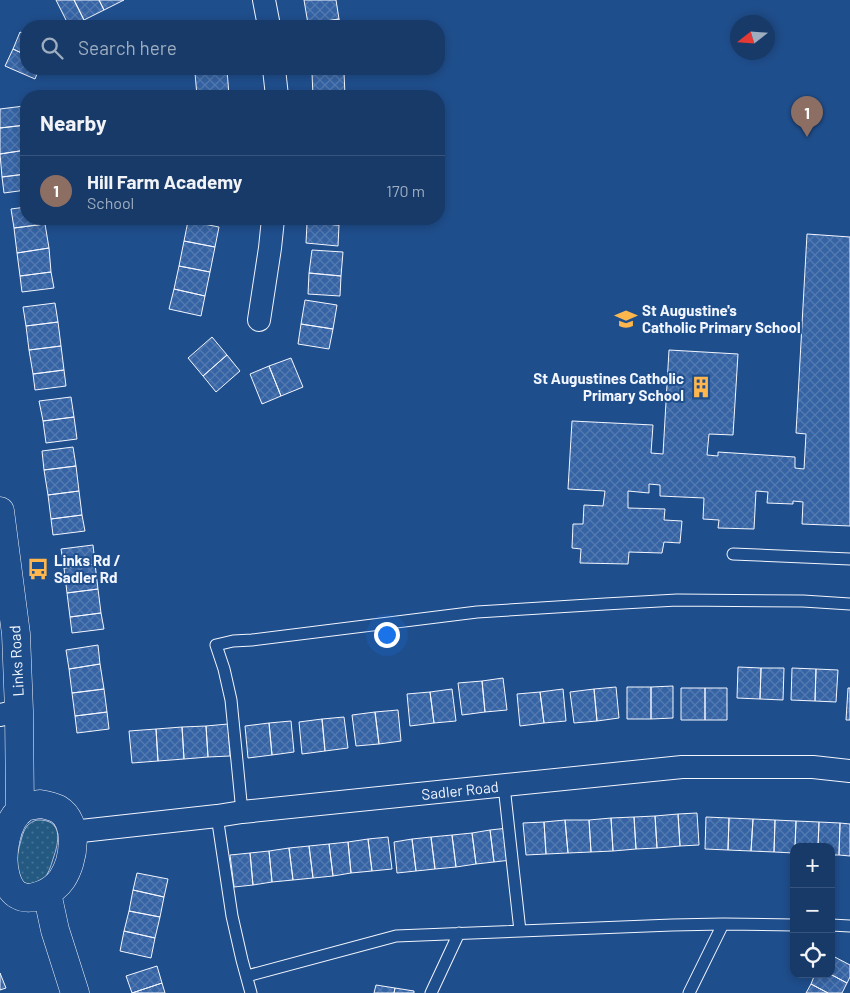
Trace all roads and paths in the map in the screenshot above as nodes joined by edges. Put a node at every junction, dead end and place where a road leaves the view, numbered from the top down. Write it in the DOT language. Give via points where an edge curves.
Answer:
graph roads {
  1 [pos="264,0"];
  2 [pos="267,20"];
  3 [pos="275,75"];
  4 [pos="276,90"];
  5 [pos="272,225"];
  6 [pos="259,320"];
  7 [pos="0,511"];
  8 [pos="733,554"];
  9 [pos="850,559"];
  10 [pos="850,604"];
  11 [pos="10,713"];
  12 [pos="850,771"];
  13 [pos="504,786"];
  14 [pos="20,811"];
  15 [pos="242,812"];
  16 [pos="217,816"];
  17 [pos="72,832"];
  18 [pos="5,887"];
  19 [pos="47,893"];
  20 [pos="723,924"];
  21 [pos="790,925"];
  22 [pos="835,925"];
  23 [pos="850,926"];
  24 [pos="520,931"];
  25 [pos="459,933"];
  26 [pos="247,976"];
  27 [pos="75,993"];
  28 [pos="251,993"];
  29 [pos="431,993"];
  30 [pos="689,993"];
  1 -- 2 [label="street"];
  3 -- 4 [label="street"];
  5 -- 6 [label="street"];
  7 -- 11 [label="street, Links Road" via="16,634"];
  8 -- 9 [label="lane"];
  10 -- 15 [label="lane" via="677,600 477,612 216,645 231,700"];
  11 -- 14 [label="street, Links Road"];
  12 -- 13 [label="street, Sadler Road" via="682,768"];
  13 -- 15 [label="street, Sadler Road"];
  13 -- 24 [label="lane"];
  14 -- 17 [label="street" via="32,805 50,805 65,815"];
  14 -- 18 [label="street" via="9,826 4,841"];
  15 -- 16 [label="street, Sadler Road"];
  16 -- 17 [label="street, Sadler Road"];
  16 -- 26 [label="lane" via="232,916"];
  17 -- 19 [label="street" via="67,868 62,879"];
  18 -- 19 [label="street" via="19,896"];
  19 -- 27 [label="street"];
  20 -- 21 [label="lane"];
  20 -- 24 [label="lane"];
  20 -- 30 [label="lane"];
  22 -- 23 [label="lane"];
  24 -- 25 [label="lane"];
  25 -- 26 [label="lane" via="396,936"];
  25 -- 29 [label="lane"];
  26 -- 28 [label="lane"];
}
